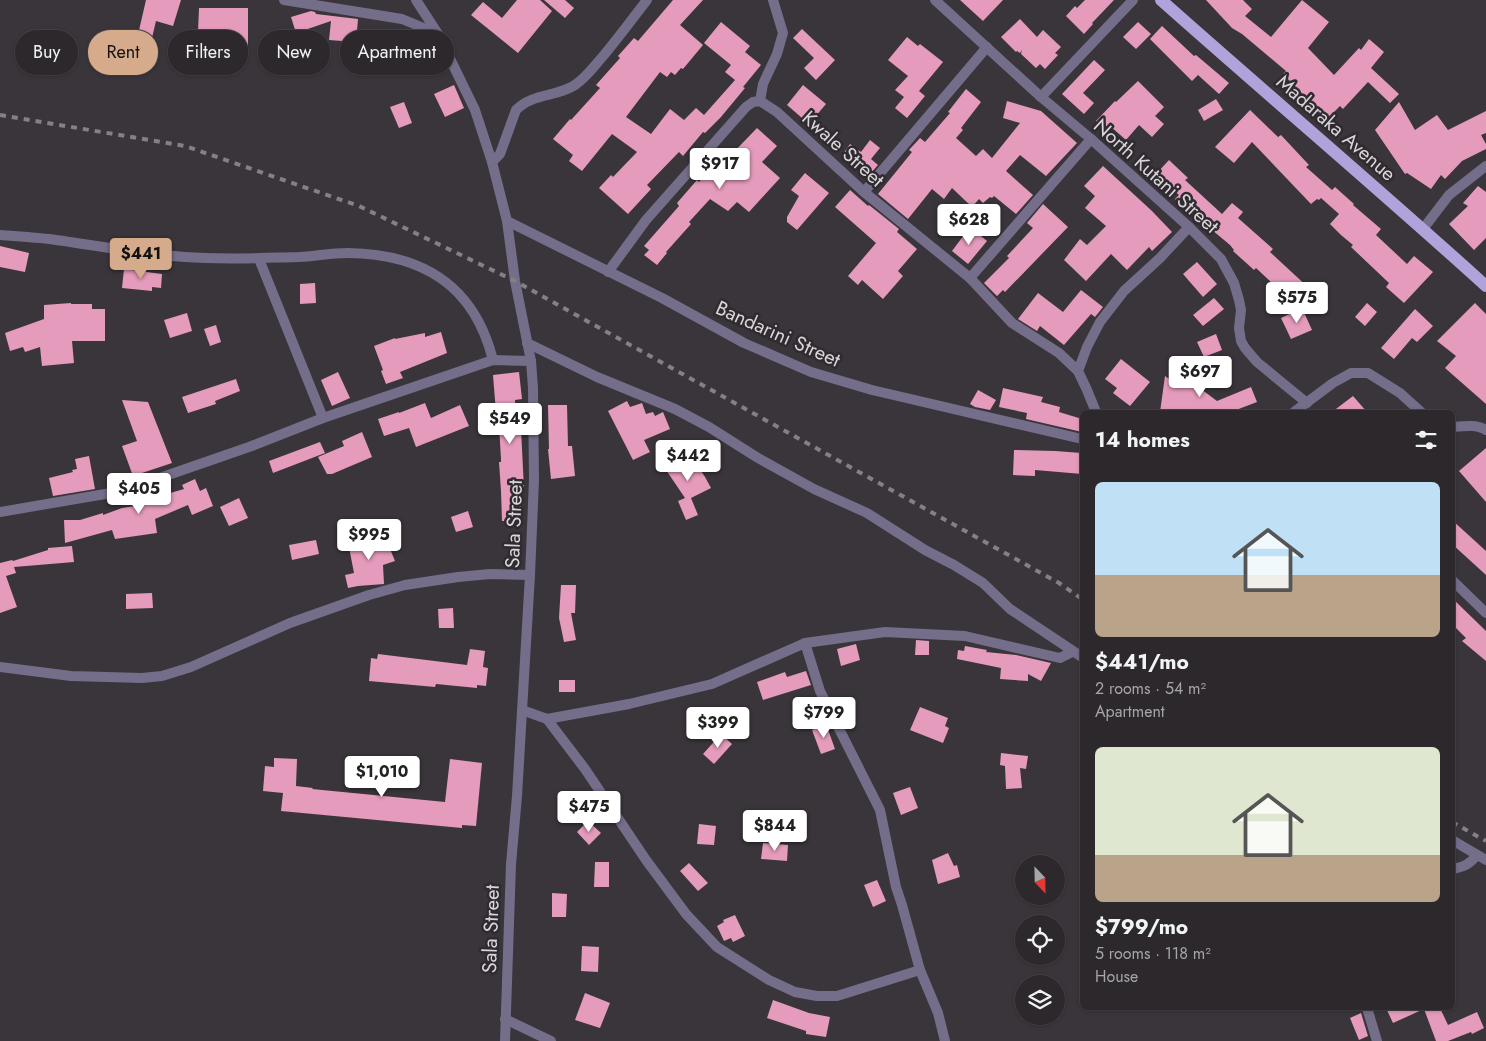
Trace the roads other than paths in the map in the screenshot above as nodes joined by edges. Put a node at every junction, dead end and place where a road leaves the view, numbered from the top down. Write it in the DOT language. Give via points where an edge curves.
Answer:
graph roads {
  1 [pos="284,0"];
  2 [pos="416,0"];
  3 [pos="647,0"];
  4 [pos="773,0"];
  5 [pos="935,0"];
  6 [pos="1133,0"];
  7 [pos="1161,0"];
  8 [pos="428,30"];
  9 [pos="435,30"];
  10 [pos="987,47"];
  11 [pos="454,67"];
  12 [pos="1041,97"];
  13 [pos="760,100"];
  14 [pos="1091,139"];
  15 [pos="492,162"];
  16 [pos="1486,166"];
  17 [pos="864,192"];
  18 [pos="507,221"];
  19 [pos="1189,227"];
  20 [pos="1423,230"];
  21 [pos="0,235"];
  22 [pos="259,258"];
  23 [pos="608,272"];
  24 [pos="970,278"];
  25 [pos="1486,286"];
  26 [pos="527,342"];
  27 [pos="493,360"];
  28 [pos="531,361"];
  29 [pos="1078,371"];
  30 [pos="1307,403"];
  31 [pos="1095,410"];
  32 [pos="1297,410"];
  33 [pos="1419,410"];
  34 [pos="323,418"];
  35 [pos="1455,427"];
  36 [pos="1486,430"];
  37 [pos="1080,439"];
  38 [pos="0,512"];
  39 [pos="530,575"];
  40 [pos="1455,583"];
  41 [pos="1486,613"];
  42 [pos="805,643"];
  43 [pos="1072,652"];
  44 [pos="1080,657"];
  45 [pos="0,666"];
  46 [pos="522,710"];
  47 [pos="547,719"];
  48 [pos="1455,842"];
  49 [pos="1481,857"];
  50 [pos="1455,869"];
  51 [pos="920,970"];
  52 [pos="1368,1010"];
  53 [pos="505,1019"];
  54 [pos="505,1041"];
  55 [pos="551,1041"];
  56 [pos="945,1041"];
  57 [pos="1378,1041"];
  1 -- 8 [label="street" via="402,19"];
  2 -- 9 [label="street, Sala Street"];
  3 -- 15 [label="street" via="581,80 564,91 520,105 500,154"];
  4 -- 13 [label="street" via="783,33 762,84"];
  5 -- 10 [label="street, North Kutani Street"];
  6 -- 12 [label="street"];
  7 -- 20 [label="main road, Madaraka Avenue"];
  10 -- 12 [label="street, North Kutani Street"];
  10 -- 17 [label="street"];
  11 -- 15 [label="street, Sala Street" via="475,110"];
  12 -- 14 [label="street, North Kutani Street"];
  13 -- 17 [label="street, Kwale Street"];
  13 -- 23 [label="street" via="746,107 646,220"];
  14 -- 19 [label="street, North Kutani Street"];
  14 -- 24 [label="street"];
  15 -- 18 [label="street, Sala Street"];
  16 -- 20 [label="street" via="1449,195"];
  17 -- 24 [label="street, Kwale Street"];
  18 -- 23 [label="street, Bandarini Street"];
  18 -- 26 [label="street, Sala Street"];
  19 -- 29 [label="street" via="1124,291 1100,322"];
  19 -- 30 [label="street, North Kutani Street" via="1221,259 1231,277 1241,310 1239,328 1244,348"];
  20 -- 25 [label="main road, Madaraka Avenue"];
  21 -- 22 [label="street" via="185,257"];
  22 -- 27 [label="street" via="355,253 407,261 428,270 468,303 488,341"];
  22 -- 34 [label="street"];
  23 -- 37 [label="street, Bandarini Street" via="744,343 811,372 872,390"];
  24 -- 29 [label="street, Kwale Street" via="1012,323 1059,353"];
  26 -- 28 [label="street, Sala Street"];
  26 -- 43 [label="street" via="597,377 675,409 814,489 867,513 983,583 1010,609"];
  27 -- 28 [label="street"];
  27 -- 34 [label="street"];
  28 -- 39 [label="street, Sala Street" via="534,470"];
  29 -- 31 [label="street"];
  30 -- 32 [label="street"];
  30 -- 33 [label="street" via="1351,373 1368,373 1400,393"];
  34 -- 38 [label="street" via="111,493"];
  35 -- 36 [label="street"];
  39 -- 45 [label="street" via="490,574 405,585 290,623 191,667 162,676 71,676"];
  39 -- 46 [label="street, Sala Street"];
  40 -- 41 [label="street"];
  42 -- 43 [label="street" via="885,632 965,636 1060,658"];
  42 -- 47 [label="street" via="712,684"];
  42 -- 51 [label="street" via="820,691 880,810 896,887"];
  43 -- 44 [label="street"];
  46 -- 47 [label="street"];
  46 -- 53 [label="street, Sala Street" via="511,864"];
  47 -- 51 [label="street" via="680,907 717,947 769,980 795,992 817,996 837,996"];
  48 -- 49 [label="street"];
  49 -- 50 [label="street" via="1463,868"];
  51 -- 56 [label="street" via="938,1013"];
  52 -- 57 [label="street"];
  53 -- 54 [label="street, Sala Street"];
  53 -- 55 [label="street"];
}
